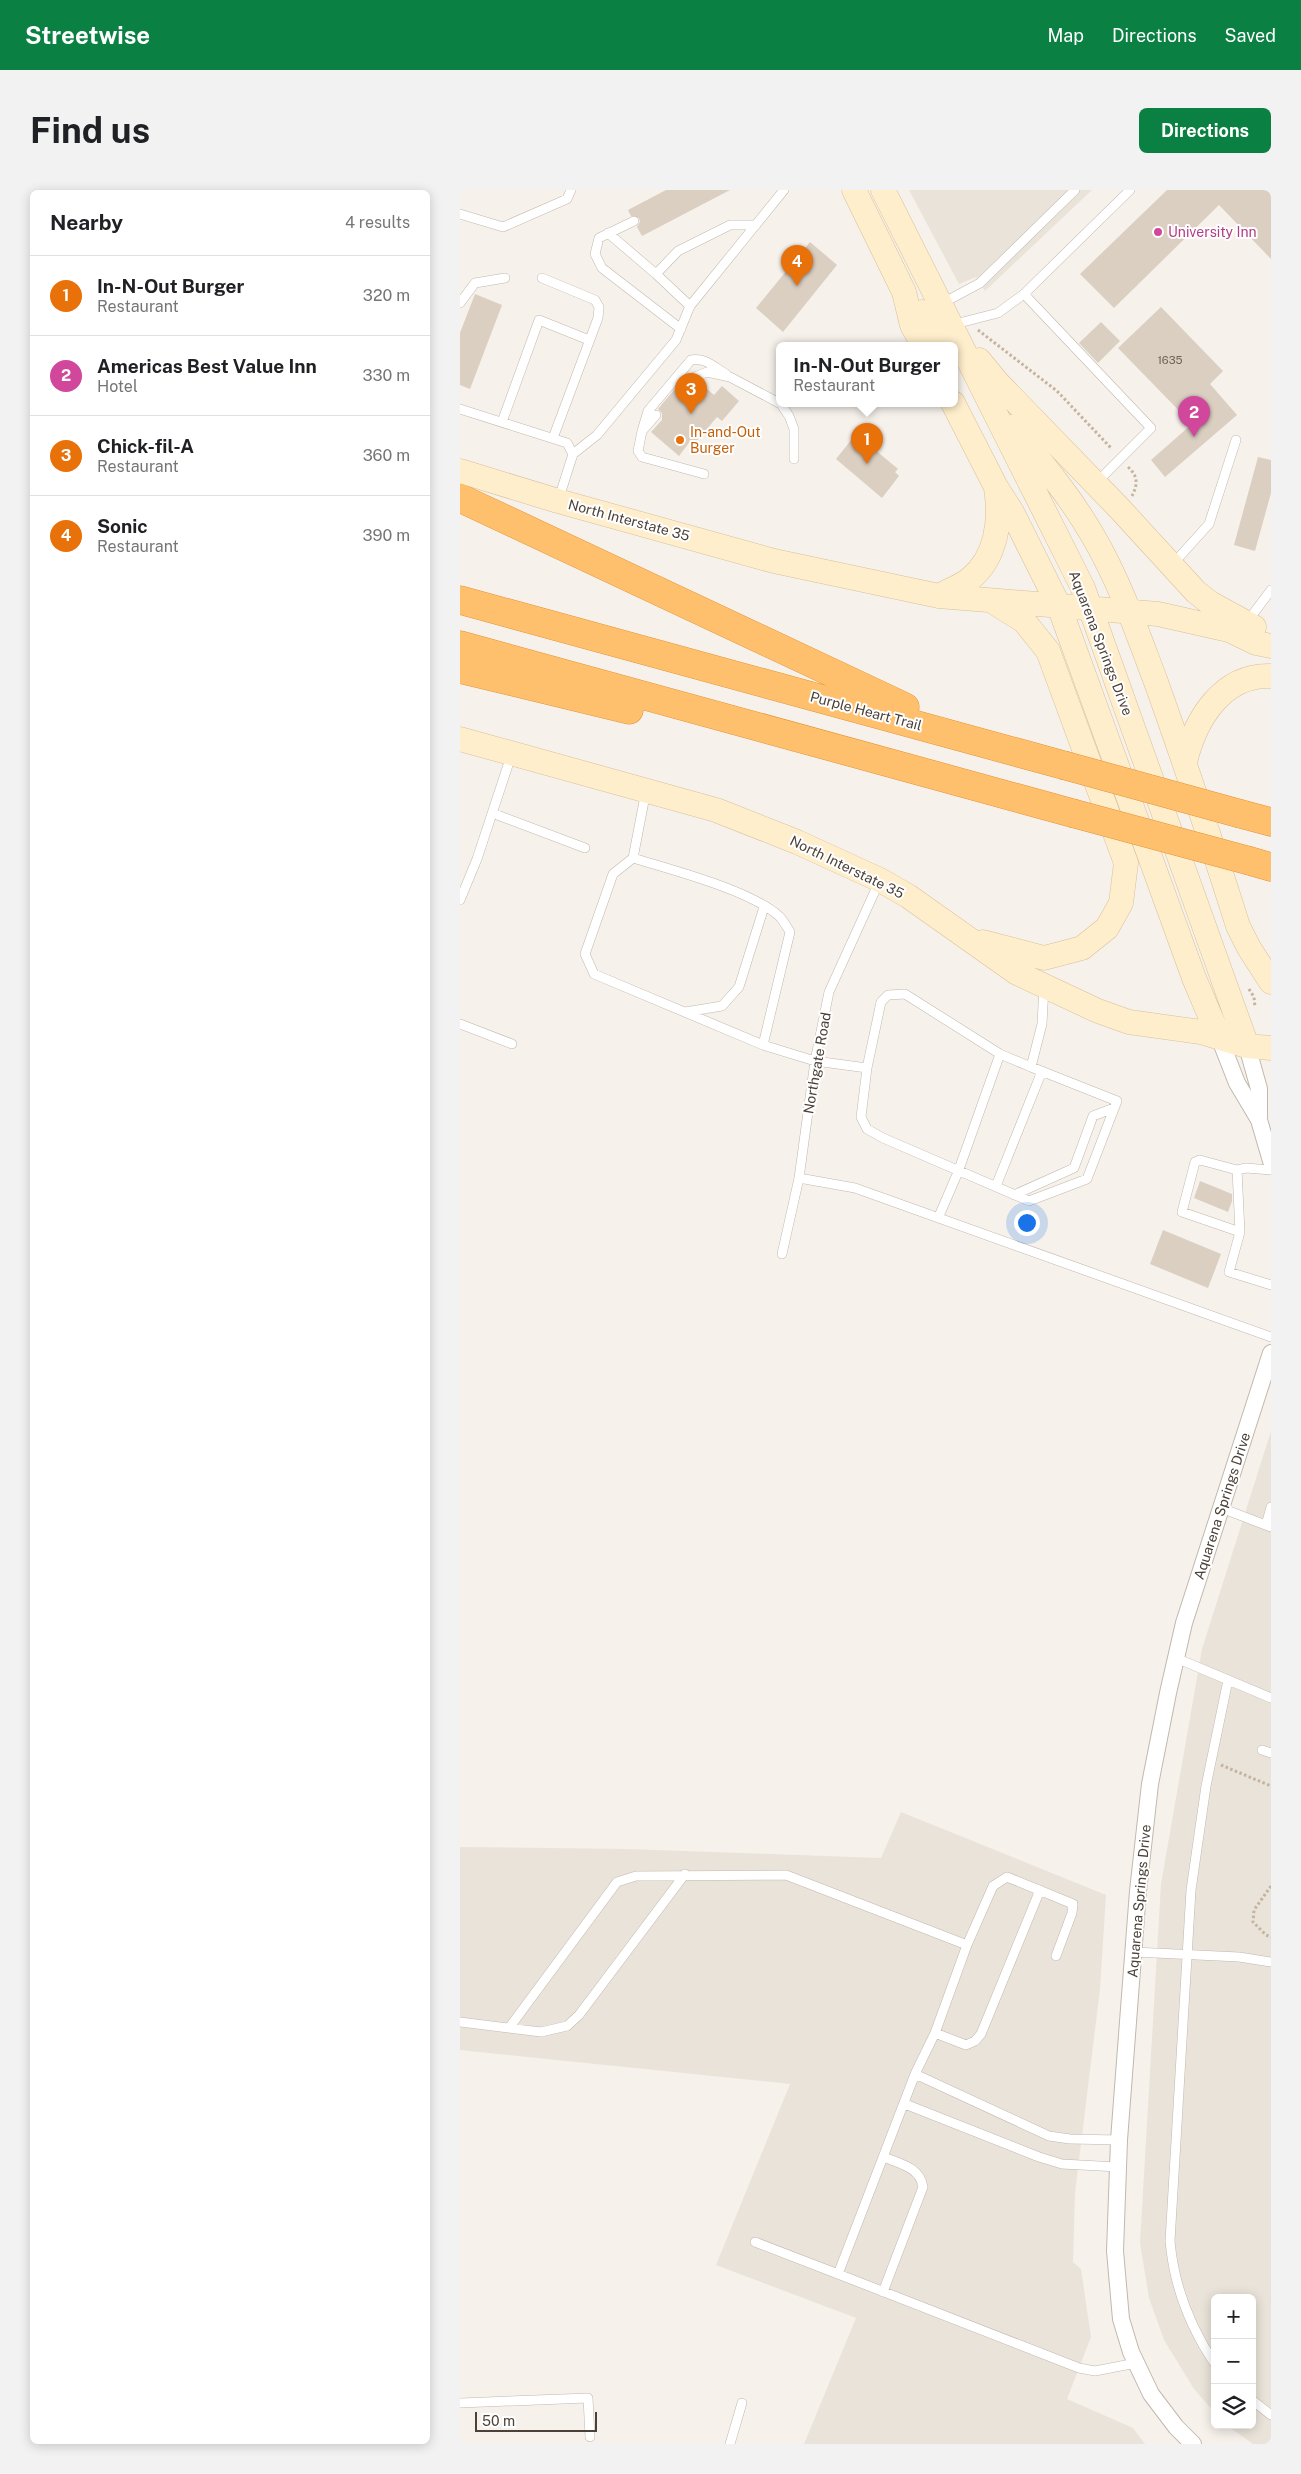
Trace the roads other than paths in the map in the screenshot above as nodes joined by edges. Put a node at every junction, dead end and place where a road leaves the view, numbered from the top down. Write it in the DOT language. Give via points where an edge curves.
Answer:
graph roads {
  1 [pos="570,190"];
  2 [pos="784,190"];
  3 [pos="854,190"];
  4 [pos="883,190"];
  5 [pos="1075,190"];
  6 [pos="1130,190"];
  7 [pos="460,214"];
  8 [pos="634,220"];
  9 [pos="756,224"];
  10 [pos="608,233"];
  11 [pos="656,274"];
  12 [pos="505,278"];
  13 [pos="542,278"];
  14 [pos="904,292"];
  15 [pos="1024,294"];
  16 [pos="460,303"];
  17 [pos="690,306"];
  18 [pos="945,325"];
  19 [pos="681,330"];
  20 [pos="589,340"];
  21 [pos="921,342"];
  22 [pos="955,342"];
  23 [pos="958,348"];
  24 [pos="958,371"];
  25 [pos="730,377"];
  26 [pos="690,379"];
  27 [pos="776,401"];
  28 [pos="991,405"];
  29 [pos="783,407"];
  30 [pos="955,407"];
  31 [pos="460,409"];
  32 [pos="656,416"];
  33 [pos="502,422"];
  34 [pos="642,431"];
  35 [pos="552,438"];
  36 [pos="1236,440"];
  37 [pos="573,454"];
  38 [pos="794,459"];
  39 [pos="460,471"];
  40 [pos="704,474"];
  41 [pos="1095,484"];
  42 [pos="996,486"];
  43 [pos="460,498"];
  44 [pos="558,501"];
  45 [pos="1172,565"];
  46 [pos="1271,590"];
  47 [pos="939,596"];
  48 [pos="460,600"];
  49 [pos="993,601"];
  50 [pos="1059,606"];
  51 [pos="1091,608"];
  52 [pos="1130,611"];
  53 [pos="1246,623"];
  54 [pos="1271,637"];
  55 [pos="460,646"];
  56 [pos="1271,646"];
  57 [pos="460,669"];
  58 [pos="1271,676"];
  59 [pos="460,739"];
  60 [pos="1005,749"];
  61 [pos="512,753"];
  62 [pos="1185,762"];
  63 [pos="646,791"];
  64 [pos="1016,798"];
  65 [pos="492,812"];
  66 [pos="1271,822"];
  67 [pos="586,848"];
  68 [pos="633,858"];
  69 [pos="1261,864"];
  70 [pos="880,880"];
  71 [pos="460,900"];
  72 [pos="764,907"];
  73 [pos="967,938"];
  74 [pos="1271,982"];
  75 [pos="1044,987"];
  76 [pos="685,1012"];
  77 [pos="460,1024"];
  78 [pos="1219,1037"];
  79 [pos="512,1044"];
  80 [pos="763,1045"];
  81 [pos="1247,1046"];
  82 [pos="1271,1048"];
  83 [pos="1000,1054"];
  84 [pos="815,1061"];
  85 [pos="1031,1067"];
  86 [pos="867,1068"];
  87 [pos="1042,1071"];
  88 [pos="1114,1108"];
  89 [pos="1259,1120"];
  90 [pos="1271,1161"];
  91 [pos="1237,1170"];
  92 [pos="1271,1170"];
  93 [pos="958,1172"];
  94 [pos="799,1178"];
  95 [pos="996,1186"];
  96 [pos="1014,1195"];
  97 [pos="939,1216"];
  98 [pos="1240,1232"];
  99 [pos="782,1254"];
  100 [pos="1271,1285"];
  101 [pos="1271,1337"];
  102 [pos="1271,1353"];
  103 [pos="1271,1507"];
  104 [pos="1221,1508"];
  105 [pos="1269,1526"];
  106 [pos="1176,1658"];
  107 [pos="1228,1680"];
  108 [pos="1271,1698"];
  109 [pos="685,1874"];
  110 [pos="1040,1890"];
  111 [pos="967,1945"];
  112 [pos="1134,1952"];
  113 [pos="1186,1955"];
  114 [pos="1056,1956"];
  115 [pos="1271,1962"];
  116 [pos="460,2022"];
  117 [pos="509,2028"];
  118 [pos="935,2033"];
  119 [pos="915,2074"];
  120 [pos="905,2104"];
  121 [pos="1118,2140"];
  122 [pos="884,2157"];
  123 [pos="1118,2168"];
  124 [pos="755,2242"];
  125 [pos="838,2274"];
  126 [pos="883,2292"];
  127 [pos="1211,2358"];
  128 [pos="1136,2363"];
  129 [pos="460,2403"];
  130 [pos="742,2403"];
  131 [pos="1256,2403"];
  132 [pos="1271,2415"];
  133 [pos="590,2437"];
  134 [pos="730,2444"];
  135 [pos="1193,2444"];
  1 -- 7 [label="lane" via="567,199 503,228"];
  2 -- 9 [label="lane"];
  3 -- 14 [label="main road"];
  4 -- 18 [label="main road, Aquarena Springs Drive"];
  5 -- 18 [label="lane" via="980,283"];
  6 -- 15 [label="lane"];
  8 -- 10 [label="lane"];
  9 -- 11 [label="lane" via="730,225 678,251"];
  9 -- 17 [label="lane"];
  10 -- 11 [label="lane"];
  10 -- 19 [label="lane" via="600,238 595,254 602,268"];
  11 -- 17 [label="lane"];
  12 -- 16 [label="lane" via="475,283"];
  13 -- 20 [label="lane" via="595,300 599,307 598,318"];
  14 -- 18 [label="main road" via="922,313"];
  14 -- 21 [label="main road" via="912,325"];
  15 -- 18 [label="lane" via="998,313"];
  15 -- 41 [label="lane" via="1151,428"];
  17 -- 19 [label="lane"];
  18 -- 22 [label="main road, Aquarena Springs Drive"];
  18 -- 41 [label="main road"];
  19 -- 37 [label="lane" via="597,435"];
  20 -- 33 [label="lane" via="539,320"];
  20 -- 35 [label="lane"];
  23 -- 28 [label="main road, Aquarena Springs Drive"];
  24 -- 28 [label="main road"];
  25 -- 26 [label="lane" via="707,372"];
  25 -- 27 [label="lane"];
  25 -- 34 [label="lane" via="706,360 691,360 648,411"];
  28 -- 51 [label="main road, Aquarena Springs Drive"];
  28 -- 52 [label="main road" via="1047,467 1072,502 1093,535"];
  29 -- 38 [label="lane" via="794,429"];
  30 -- 42 [label="main road, Aquarena Springs Drive"];
  31 -- 33 [label="lane"];
  32 -- 34 [label="lane"];
  33 -- 35 [label="lane"];
  34 -- 40 [label="lane" via="638,451 642,457"];
  35 -- 37 [label="lane" via="567,443"];
  36 -- 45 [label="lane" via="1209,524"];
  37 -- 44 [label="lane"];
  39 -- 44 [label="main road, North Interstate 35"];
  41 -- 45 [label="main road"];
  42 -- 47 [label="main road" via="1000,508 995,541 981,568 969,580"];
  42 -- 50 [label="main road, Aquarena Springs Drive"];
  43 -- 60 [label="highway" via="868,691"];
  44 -- 47 [label="main road, North Interstate 35" via="774,561"];
  45 -- 53 [label="main road" via="1196,592"];
  46 -- 53 [label="lane"];
  47 -- 49 [label="main road, North Interstate 35"];
  48 -- 60 [label="highway, Purple Heart Trail"];
  49 -- 50 [label="main road, North Interstate 35"];
  49 -- 73 [label="main road" via="1024,621 1048,651 1126,863 1121,903 1107,928 1082,948 1044,958"];
  50 -- 51 [label="main road, North Interstate 35"];
  50 -- 78 [label="main road, Aquarena Springs Drive" via="1194,978"];
  51 -- 52 [label="main road, North Interstate 35"];
  51 -- 81 [label="main road, Aquarena Springs Drive"];
  52 -- 56 [label="main road, North Interstate 35" via="1198,621"];
  52 -- 62 [label="main road"];
  53 -- 54 [label="main road"];
  55 -- 64 [label="highway"];
  57 -- 64 [label="highway"];
  58 -- 62 [label="main road" via="1255,677 1224,691 1212,703 1191,737"];
  59 -- 61 [label="main road, North Interstate 35"];
  60 -- 66 [label="highway, Purple Heart Trail, bridge"];
  61 -- 63 [label="main road, North Interstate 35"];
  61 -- 65 [label="lane"];
  62 -- 74 [label="main road" via="1238,926"];
  63 -- 68 [label="lane"];
  63 -- 70 [label="main road, North Interstate 35" via="716,810"];
  64 -- 69 [label="highway, bridge"];
  65 -- 67 [label="lane"];
  65 -- 71 [label="lane"];
  68 -- 72 [label="lane" via="703,880"];
  68 -- 76 [label="lane" via="613,874 586,954 594,974"];
  70 -- 73 [label="main road, North Interstate 35"];
  70 -- 84 [label="lane, Northgate Road" via="829,992"];
  72 -- 76 [label="lane" via="739,987 722,1006"];
  72 -- 80 [label="lane" via="779,917 790,932"];
  73 -- 75 [label="main road, North Interstate 35" via="1017,973"];
  75 -- 78 [label="main road, North Interstate 35" via="1129,1022"];
  75 -- 85 [label="lane" via="1042,1024"];
  76 -- 80 [label="lane"];
  77 -- 79 [label="lane"];
  78 -- 81 [label="main road, North Interstate 35"];
  78 -- 89 [label="street, Aquarena Springs Drive" via="1237,1083"];
  80 -- 84 [label="lane"];
  81 -- 82 [label="main road, North Interstate 35"];
  81 -- 89 [label="street, Aquarena Springs Drive" via="1259,1090"];
  83 -- 85 [label="lane"];
  83 -- 86 [label="lane" via="905,994 888,995 881,1002"];
  83 -- 93 [label="lane"];
  84 -- 86 [label="lane"];
  84 -- 94 [label="lane, Northgate Road"];
  85 -- 87 [label="lane"];
  86 -- 93 [label="lane" via="861,1117 867,1129"];
  87 -- 88 [label="lane" via="1117,1101"];
  87 -- 95 [label="lane"];
  88 -- 96 [label="lane" via="1093,1116 1074,1168"];
  88 -- 96 [label="lane" via="1087,1179 1029,1201"];
  89 -- 90 [label="street, Aquarena Springs Drive"];
  91 -- 92 [label="lane"];
  91 -- 98 [label="lane"];
  91 -- 98 [label="lane" via="1200,1160 1195,1162 1182,1212"];
  93 -- 95 [label="lane"];
  93 -- 97 [label="lane"];
  94 -- 97 [label="lane" via="855,1188"];
  94 -- 99 [label="lane, Northgate Road"];
  95 -- 96 [label="lane"];
  97 -- 101 [label="lane"];
  98 -- 100 [label="lane" via="1229,1272"];
  102 -- 104 [label="street, Aquarena Springs Drive"];
  103 -- 105 [label="lane"];
  104 -- 105 [label="lane"];
  104 -- 106 [label="street, Aquarena Springs Drive"];
  106 -- 107 [label="lane"];
  106 -- 112 [label="street, Aquarena Springs Drive" via="1150,1784"];
  107 -- 108 [label="lane"];
  107 -- 113 [label="lane" via="1210,1762 1191,1890"];
  109 -- 111 [label="lane" via="786,1875"];
  109 -- 117 [label="lane" via="636,1876 617,1882"];
  109 -- 117 [label="lane" via="579,2015 567,2026 542,2032"];
  110 -- 111 [label="lane" via="1007,1877 1000,1880 993,1886"];
  110 -- 114 [label="lane" via="1073,1904"];
  110 -- 118 [label="lane" via="981,2034 966,2045"];
  111 -- 118 [label="lane"];
  112 -- 113 [label="lane"];
  112 -- 121 [label="street, Aquarena Springs Drive"];
  113 -- 115 [label="lane"];
  113 -- 127 [label="lane" via="1170,2241 1176,2282 1186,2311 1200,2343"];
  116 -- 117 [label="lane"];
  118 -- 119 [label="lane"];
  119 -- 120 [label="lane"];
  119 -- 121 [label="lane" via="1049,2136"];
  120 -- 122 [label="lane"];
  120 -- 123 [label="lane" via="1039,2158"];
  121 -- 123 [label="street, Aquarena Springs Drive"];
  122 -- 125 [label="lane"];
  122 -- 126 [label="lane" via="914,2170 919,2174 923,2187"];
  123 -- 128 [label="street, Aquarena Springs Drive" via="1115,2251 1121,2319"];
  124 -- 125 [label="lane"];
  125 -- 126 [label="lane"];
  126 -- 128 [label="lane" via="1079,2368 1095,2371"];
  128 -- 135 [label="street, Aquarena Springs Drive" via="1151,2394"];
  129 -- 133 [label="lane" via="588,2398"];
  130 -- 134 [label="lane"];
  131 -- 132 [label="lane"];
}
